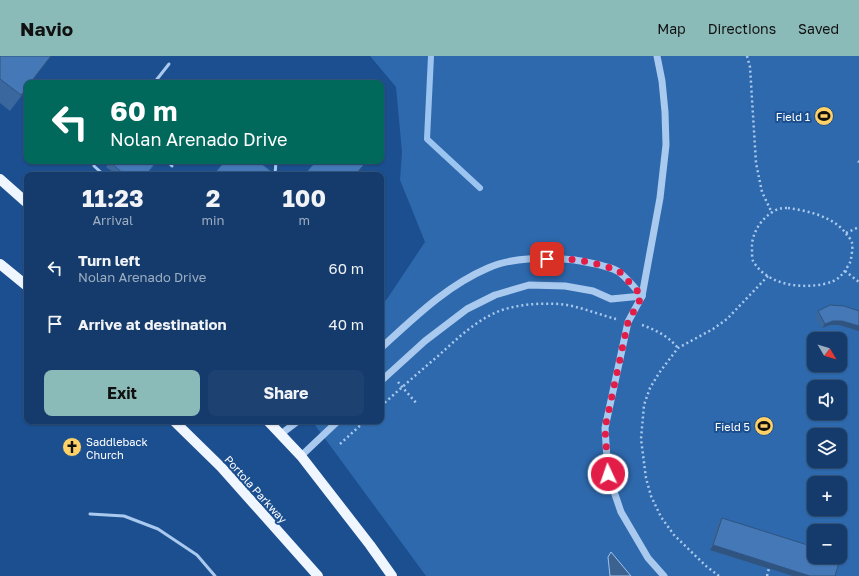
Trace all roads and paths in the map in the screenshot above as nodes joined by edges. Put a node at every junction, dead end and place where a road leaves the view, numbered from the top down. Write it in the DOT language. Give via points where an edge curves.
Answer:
graph roads {
  1 [pos="657,56"];
  2 [pos="748,56"];
  3 [pos="169,64"];
  4 [pos="156,80"];
  5 [pos="94,164"];
  6 [pos="170,164"];
  7 [pos="172,166"];
  8 [pos="101,172"];
  9 [pos="1,182"];
  10 [pos="24,201"];
  11 [pos="772,213"];
  12 [pos="859,227"];
  13 [pos="846,233"];
  14 [pos="0,264"];
  15 [pos="845,271"];
  16 [pos="768,276"];
  17 [pos="859,282"];
  18 [pos="24,284"];
  19 [pos="642,296"];
  20 [pos="628,322"];
  21 [pos="384,345"];
  22 [pos="678,348"];
  23 [pos="390,372"];
  24 [pos="384,378"];
  25 [pos="403,387"];
  26 [pos="384,403"];
  27 [pos="417,404"];
  28 [pos="177,424"];
  29 [pos="271,424"];
  30 [pos="294,424"];
  31 [pos="335,424"];
  32 [pos="362,424"];
  33 [pos="281,434"];
  34 [pos="340,444"];
  35 [pos="301,456"];
  36 [pos="90,514"];
  37 [pos="769,568"];
  38 [pos="215,576"];
  39 [pos="318,576"];
  40 [pos="392,576"];
  41 [pos="664,576"];
  42 [pos="719,576"];
  43 [pos="767,576"];
  1 -- 19 [label="street" via="663,89 666,145 660,198"];
  2 -- 11 [label="path" via="756,163 762,192"];
  3 -- 4 [label="lane"];
  5 -- 8 [label="lane"];
  6 -- 7 [label="lane"];
  9 -- 10 [label="main road"];
  11 -- 13 [label="path" via="788,208 800,209 831,221"];
  11 -- 16 [label="path" via="756,229 751,244 752,260"];
  12 -- 13 [label="path"];
  13 -- 15 [label="path" via="852,243 851,262"];
  14 -- 18 [label="main road"];
  15 -- 16 [label="path" via="839,279 810,286 785,284"];
  15 -- 17 [label="path"];
  16 -- 22 [label="path" via="727,319"];
  19 -- 20 [label="street"];
  19 -- 21 [label="street" via="618,270 590,262 560,258 520,260 489,267 460,283 431,303"];
  19 -- 23 [label="street" via="611,299 593,291 529,286 495,295 467,309"];
  20 -- 22 [label="path" via="655,330"];
  20 -- 25 [label="path" via="576,306 560,304 527,304 502,310 484,318 462,334"];
  20 -- 41 [label="street" via="605,428 608,474 621,512 648,558"];
  22 -- 42 [label="path" via="650,388 644,405 640,439 646,478 661,517 674,535"];
  23 -- 24 [label="street"];
  23 -- 25 [label="path"];
  25 -- 26 [label="path"];
  25 -- 27 [label="path"];
  28 -- 39 [label="main road, Portola Parkway" via="221,467"];
  29 -- 33 [label="main road"];
  30 -- 33 [label="street"];
  31 -- 35 [label="street"];
  32 -- 34 [label="path"];
  33 -- 35 [label="main road"];
  35 -- 40 [label="main road"];
  36 -- 38 [label="lane" via="124,516 158,529 197,555"];
  37 -- 43 [label="path"];
}
